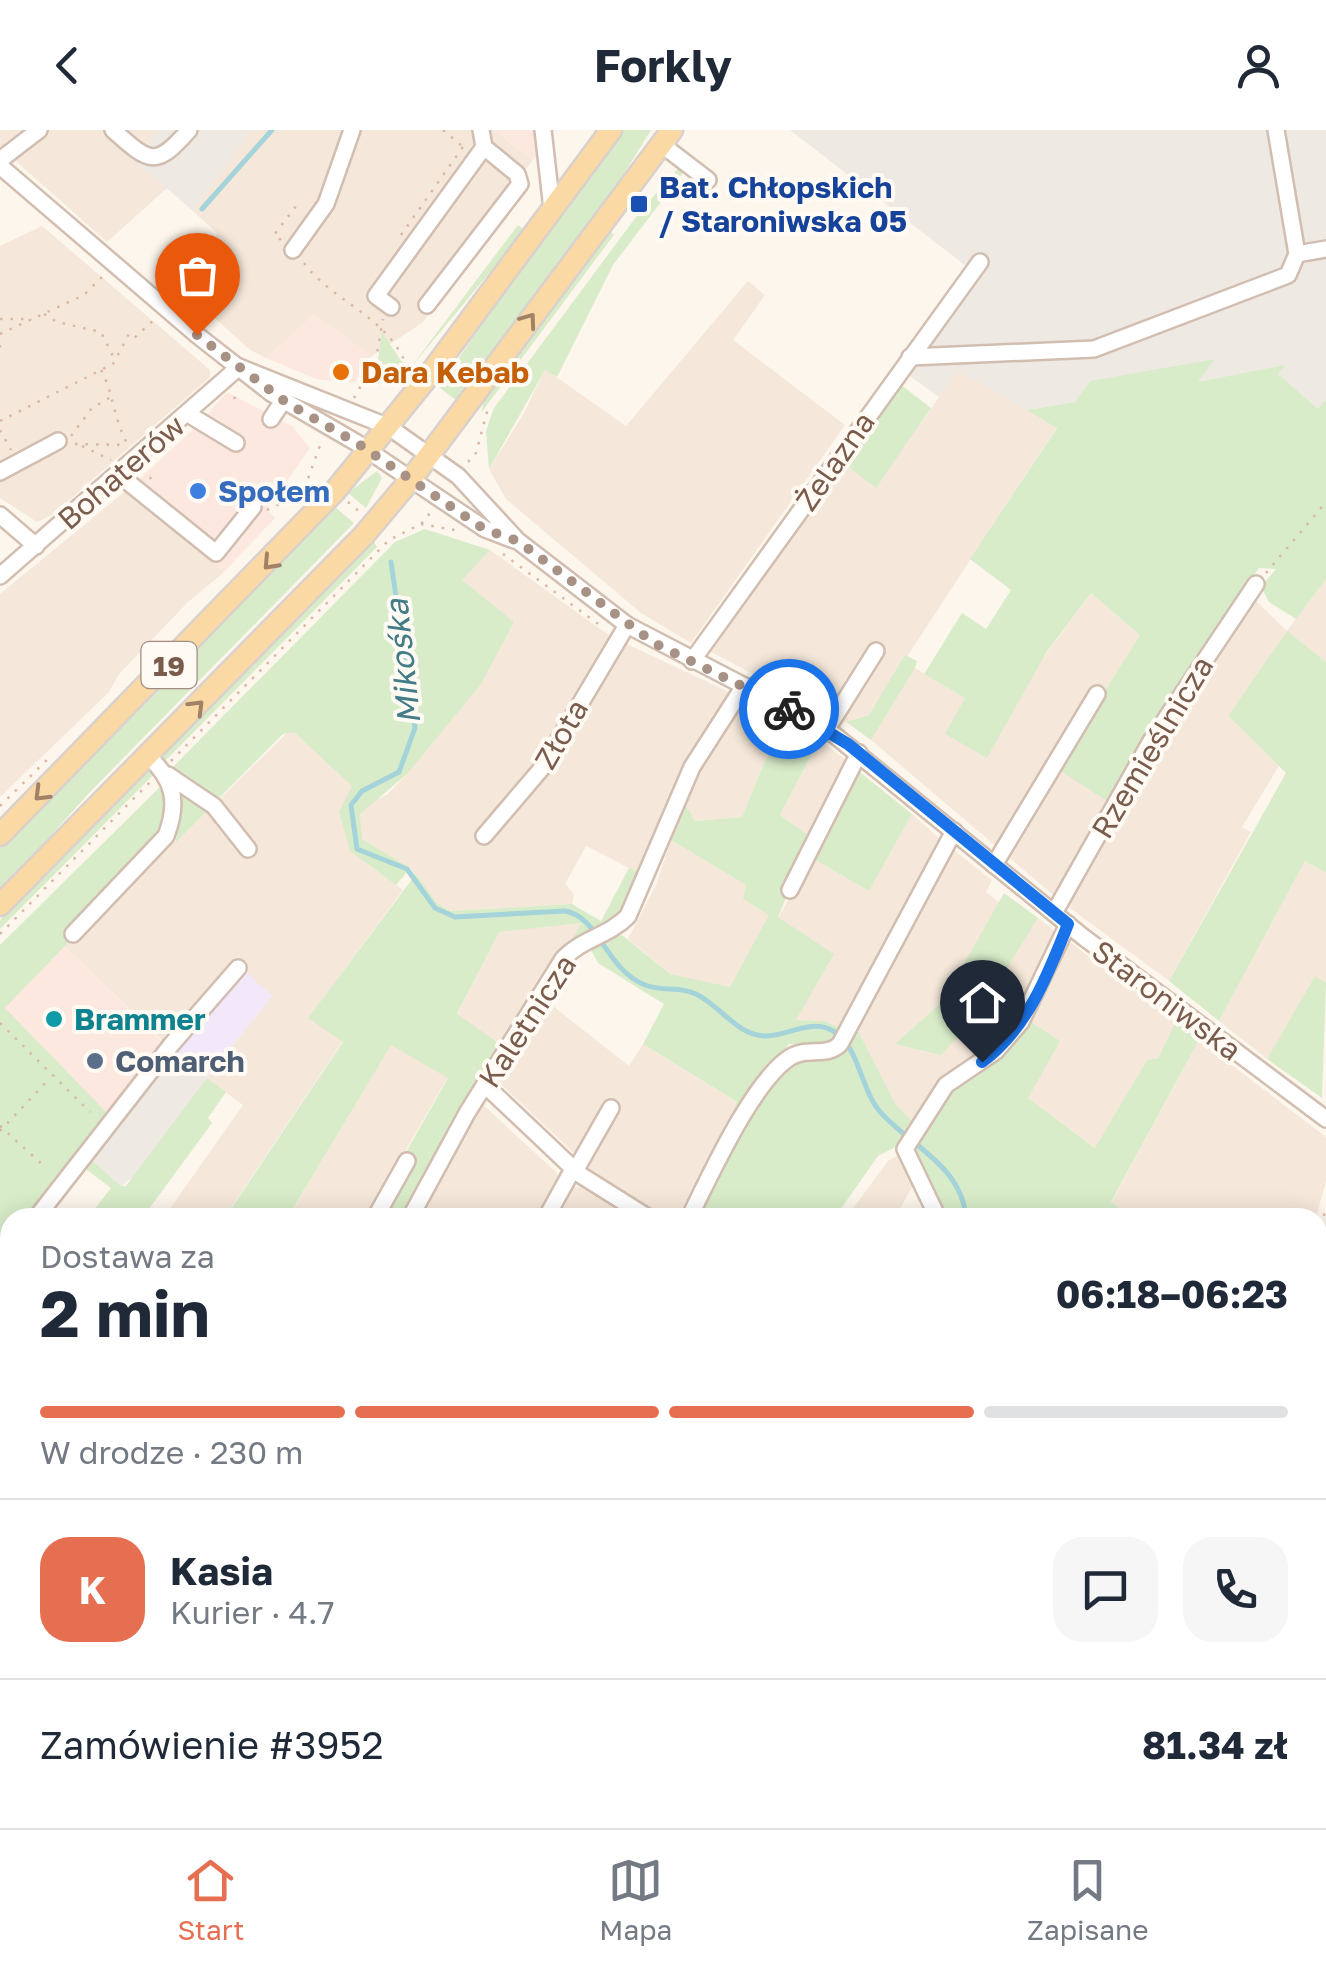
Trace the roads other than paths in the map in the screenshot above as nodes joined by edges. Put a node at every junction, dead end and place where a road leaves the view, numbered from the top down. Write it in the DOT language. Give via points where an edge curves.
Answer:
graph roads {
  1 [pos="40,130"];
  2 [pos="113,130"];
  3 [pos="190,130"];
  4 [pos="352,130"];
  5 [pos="543,130"];
  6 [pos="611,130"];
  7 [pos="1276,130"];
  8 [pos="666,137"];
  9 [pos="482,138"];
  10 [pos="0,163"];
  11 [pos="708,180"];
  12 [pos="552,209"];
  13 [pos="1326,249"];
  14 [pos="293,250"];
  15 [pos="1297,254"];
  16 [pos="980,262"];
  17 [pos="427,305"];
  18 [pos="392,307"];
  19 [pos="910,357"];
  20 [pos="239,367"];
  21 [pos="283,400"];
  22 [pos="188,414"];
  23 [pos="271,420"];
  24 [pos="388,427"];
  25 [pos="58,441"];
  26 [pos="236,442"];
  27 [pos="369,451"];
  28 [pos="429,454"];
  29 [pos="118,469"];
  30 [pos="0,472"];
  31 [pos="412,478"];
  32 [pos="257,509"];
  33 [pos="0,515"];
  34 [pos="518,541"];
  35 [pos="36,546"];
  36 [pos="0,576"];
  37 [pos="1256,584"];
  38 [pos="627,625"];
  39 [pos="876,651"];
  40 [pos="692,661"];
  41 [pos="744,686"];
  42 [pos="1097,694"];
  43 [pos="827,729"];
  44 [pos="859,753"];
  45 [pos="160,767"];
  46 [pos="954,831"];
  47 [pos="0,835"];
  48 [pos="484,836"];
  49 [pos="248,850"];
  50 [pos="994,864"];
  51 [pos="790,890"];
  52 [pos="0,905"];
  53 [pos="1054,913"];
  54 [pos="1068,924"];
  55 [pos="73,934"];
  56 [pos="238,968"];
  57 [pos="485,1085"];
  58 [pos="610,1108"];
  59 [pos="1326,1119"];
  60 [pos="407,1160"];
  61 [pos="574,1170"];
  62 [pos="44,1208"];
  63 [pos="381,1208"];
  64 [pos="416,1208"];
  65 [pos="552,1208"];
  66 [pos="633,1208"];
  67 [pos="694,1208"];
  68 [pos="933,1208"];
  1 -- 10 [label="street"];
  2 -- 3 [label="street" via="148,158 168,155"];
  4 -- 14 [label="street" via="326,204"];
  5 -- 12 [label="street"];
  6 -- 12 [label="main road, 19"];
  7 -- 15 [label="street"];
  8 -- 11 [label="street"];
  28 -- 8 [label="main road, 19, one-way"];
  9 -- 17 [label="street" via="520,184"];
  9 -- 18 [label="street" via="376,296"];
  10 -- 20 [label="street, Staroniwska"];
  12 -- 24 [label="main road, 19"];
  13 -- 15 [label="street"];
  15 -- 19 [label="street" via="1294,269 1280,280 1094,349"];
  16 -- 19 [label="street, Żelazna"];
  19 -- 40 [label="street, Żelazna" via="889,375"];
  20 -- 21 [label="street, Staroniwska"];
  20 -- 22 [label="street, Bohaterów"];
  20 -- 24 [label="street, Staroniwska"];
  21 -- 23 [label="street"];
  21 -- 27 [label="street, Staroniwska"];
  22 -- 26 [label="street"];
  22 -- 29 [label="street, Bohaterów"];
  24 -- 27 [label="main road, 19"];
  24 -- 28 [label="street, Staroniwska"];
  25 -- 30 [label="street"];
  27 -- 31 [label="street, Staroniwska"];
  27 -- 47 [label="main road, 19, one-way" via="262,572"];
  28 -- 31 [label="main road, 19"];
  28 -- 34 [label="street, Staroniwska" via="483,499"];
  29 -- 32 [label="street" via="216,554"];
  29 -- 35 [label="street, Bohaterów"];
  31 -- 34 [label="street, Staroniwska" via="484,529"];
  45 -- 31 [label="main road, 19, one-way"];
  33 -- 35 [label="street"];
  34 -- 38 [label="street, Staroniwska"];
  35 -- 36 [label="street, Bohaterów"];
  37 -- 53 [label="street, Rzemieślnicza" via="1151,741"];
  38 -- 40 [label="street, Staroniwska"];
  38 -- 48 [label="street, Złota" via="542,768"];
  39 -- 43 [label="street"];
  40 -- 41 [label="street, Staroniwska"];
  41 -- 43 [label="street, Staroniwska"];
  41 -- 57 [label="street, Kaletnicza" via="692,768 632,909 563,959"];
  42 -- 50 [label="street"];
  43 -- 44 [label="street, Staroniwska"];
  44 -- 46 [label="street, Staroniwska"];
  44 -- 51 [label="street"];
  45 -- 49 [label="street" via="214,806"];
  45 -- 52 [label="main road, 19"];
  45 -- 55 [label="street" via="173,817 166,836"];
  46 -- 50 [label="street, Staroniwska"];
  46 -- 67 [label="street" via="842,1040 828,1052 802,1051 782,1064 740,1120"];
  50 -- 53 [label="street, Staroniwska"];
  53 -- 54 [label="street, Staroniwska"];
  54 -- 59 [label="street, Staroniwska"];
  54 -- 68 [label="street" via="1021,1022 996,1052 946,1085 909,1144 908,1159"];
  56 -- 62 [label="street"];
  57 -- 61 [label="street"];
  57 -- 64 [label="street, Kaletnicza"];
  58 -- 61 [label="street"];
  60 -- 63 [label="street"];
  61 -- 65 [label="street"];
  61 -- 66 [label="street"];
}
